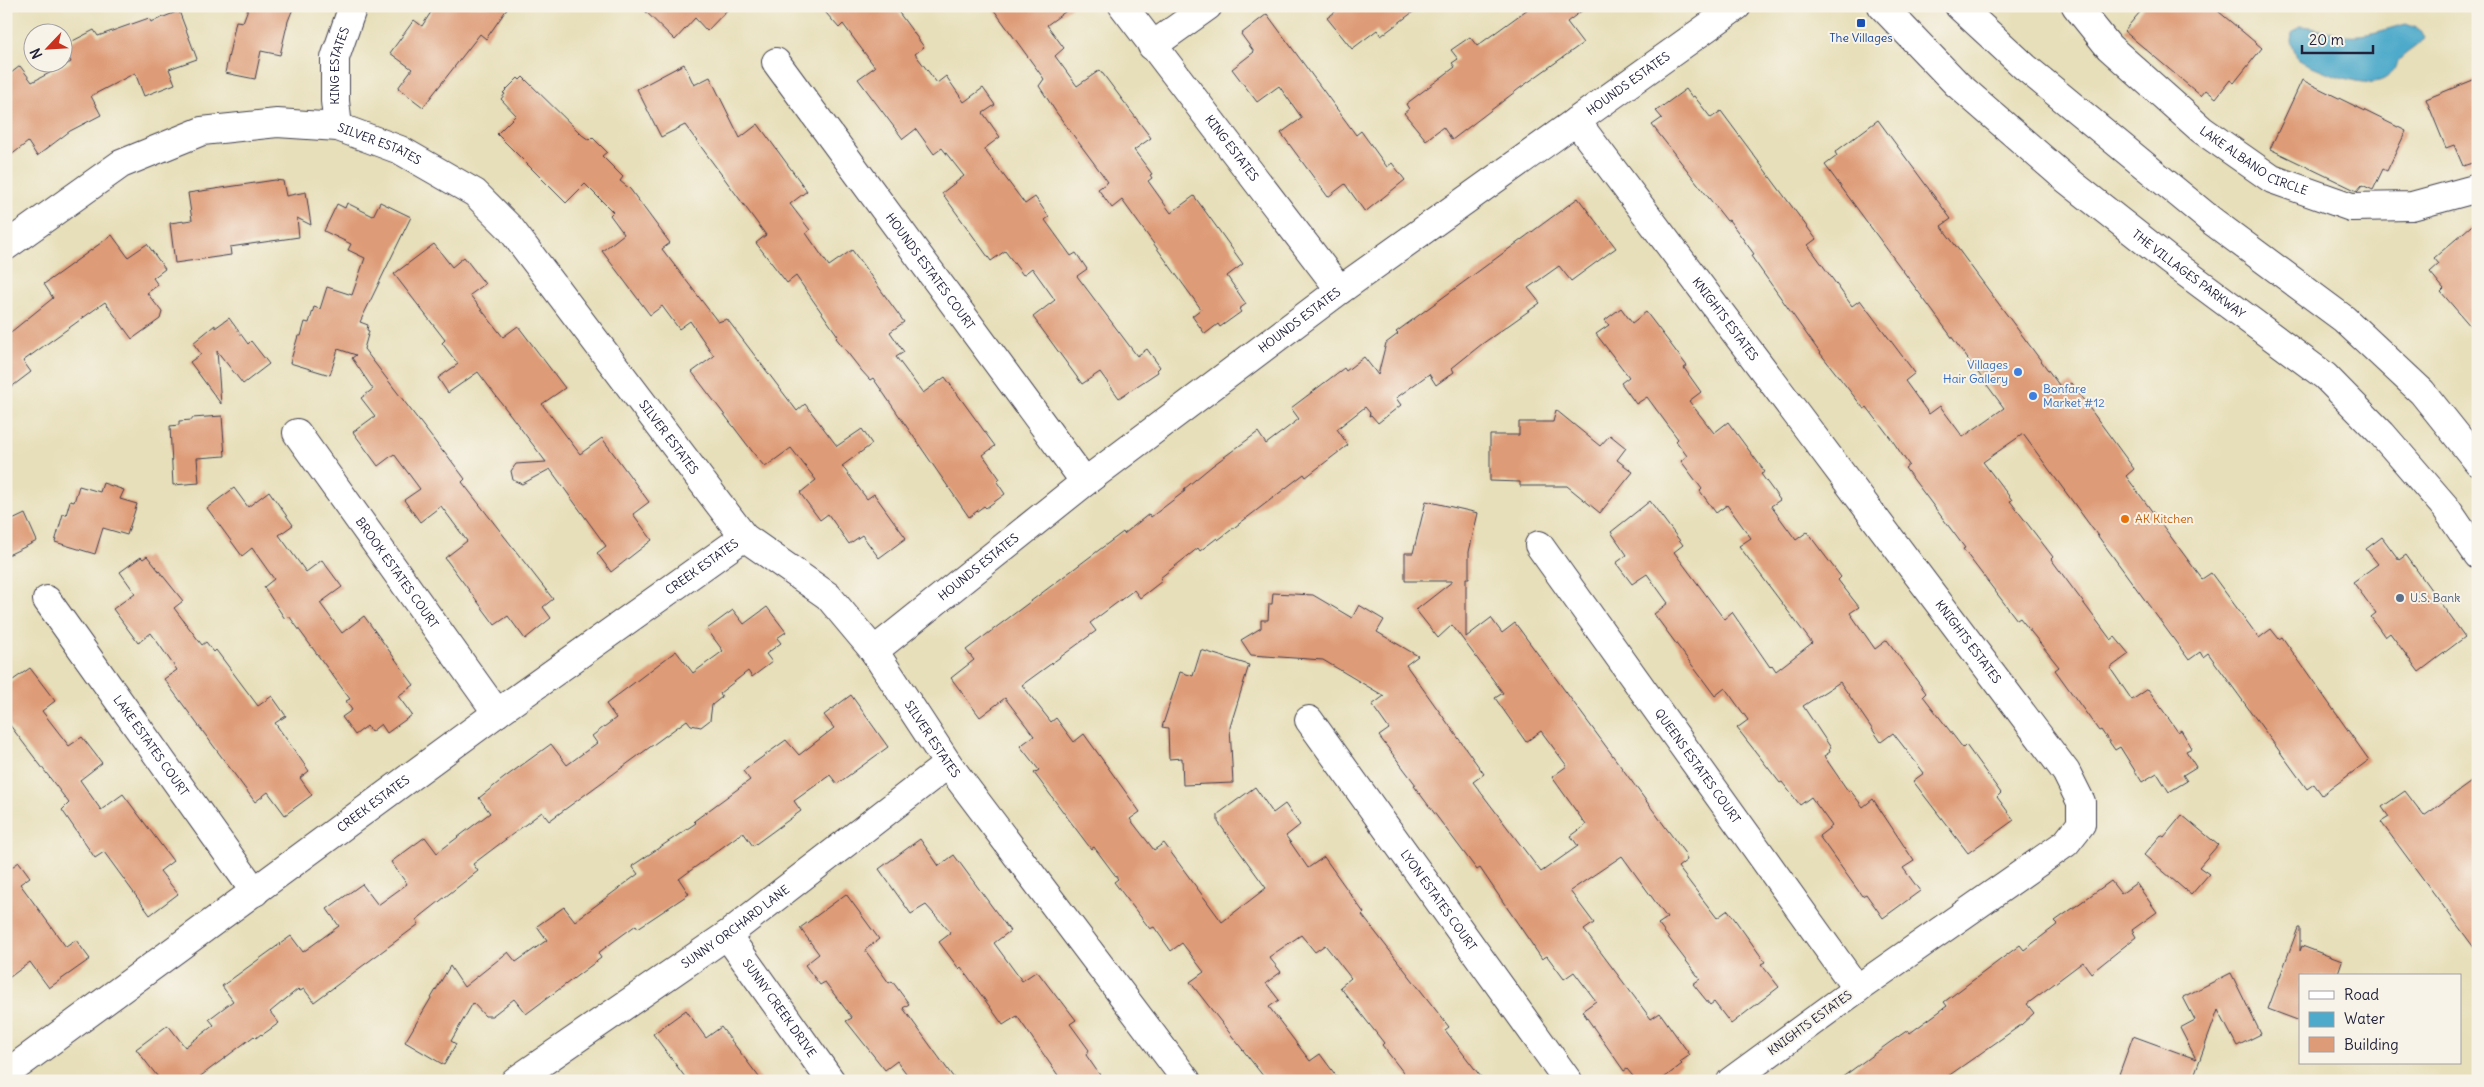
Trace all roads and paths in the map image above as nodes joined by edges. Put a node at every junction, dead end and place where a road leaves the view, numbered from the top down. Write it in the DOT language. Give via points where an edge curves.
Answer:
graph roads {
  1 [pos="353,6"];
  2 [pos="1123,6"];
  3 [pos="1208,6"];
  4 [pos="1736,6"];
  5 [pos="1882,6"];
  6 [pos="1959,6"];
  7 [pos="2076,6"];
  8 [pos="1152,46"];
  9 [pos="776,62"];
  10 [pos="1576,121"];
  11 [pos="338,127"];
  12 [pos="2478,188"];
  13 [pos="6,246"];
  14 [pos="1340,290"];
  15 [pos="297,433"];
  16 [pos="2478,462"];
  17 [pos="1085,482"];
  18 [pos="744,537"];
  19 [pos="1538,544"];
  20 [pos="2478,555"];
  21 [pos="47,600"];
  22 [pos="874,651"];
  23 [pos="497,713"];
  24 [pos="1309,720"];
  25 [pos="948,764"];
  26 [pos="255,892"];
  27 [pos="727,935"];
  28 [pos="1857,988"];
  29 [pos="8,1069"];
  30 [pos="515,1081"];
  31 [pos="831,1081"];
  32 [pos="1186,1081"];
  33 [pos="1568,1081"];
  34 [pos="1731,1081"];
  1 -- 11 [label="street, KING ESTATES" via="335,58"];
  2 -- 8 [label="street, KING ESTATES"];
  3 -- 8 [label="street"];
  4 -- 10 [label="street, HOUNDS ESTATES"];
  5 -- 20 [label="street, THE VILLAGES PARKWAY" via="1957,84 2066,179 2325,376 2382,434 2446,508"];
  6 -- 16 [label="street" via="2025,68 2212,221 2344,319 2422,392"];
  7 -- 12 [label="street, LAKE ALBANO CIRCLE" via="2109,47 2202,130 2272,179 2351,207 2412,206"];
  8 -- 14 [label="street, KING ESTATES"];
  9 -- 17 [label="street, HOUNDS ESTATES COURT"];
  10 -- 14 [label="street, HOUNDS ESTATES"];
  10 -- 28 [label="street, KNIGHTS ESTATES" via="2066,772 2081,802 2081,824 2066,843"];
  11 -- 13 [label="street, SILVER ESTATES" via="277,123 202,131 121,164"];
  11 -- 18 [label="street, SILVER ESTATES" via="400,150 458,184 475,194 510,228"];
  14 -- 17 [label="street, HOUNDS ESTATES"];
  15 -- 23 [label="street, BROOK ESTATES COURT"];
  17 -- 22 [label="street, HOUNDS ESTATES"];
  18 -- 22 [label="street, SILVER ESTATES" via="828,596"];
  18 -- 23 [label="street, CREEK ESTATES"];
  19 -- 28 [label="street, QUEENS ESTATES COURT"];
  21 -- 26 [label="street, LAKE ESTATES COURT"];
  22 -- 25 [label="street, SILVER ESTATES"];
  23 -- 26 [label="street, CREEK ESTATES"];
  24 -- 33 [label="street, LYON ESTATES COURT"];
  25 -- 27 [label="street, SUNNY ORCHARD LANE"];
  25 -- 32 [label="street, SILVER ESTATES"];
  26 -- 29 [label="street, CREEK ESTATES"];
  27 -- 30 [label="street, SUNNY ORCHARD LANE"];
  27 -- 31 [label="street, SUNNY CREEK DRIVE"];
  28 -- 34 [label="street, KNIGHTS ESTATES"];
}
